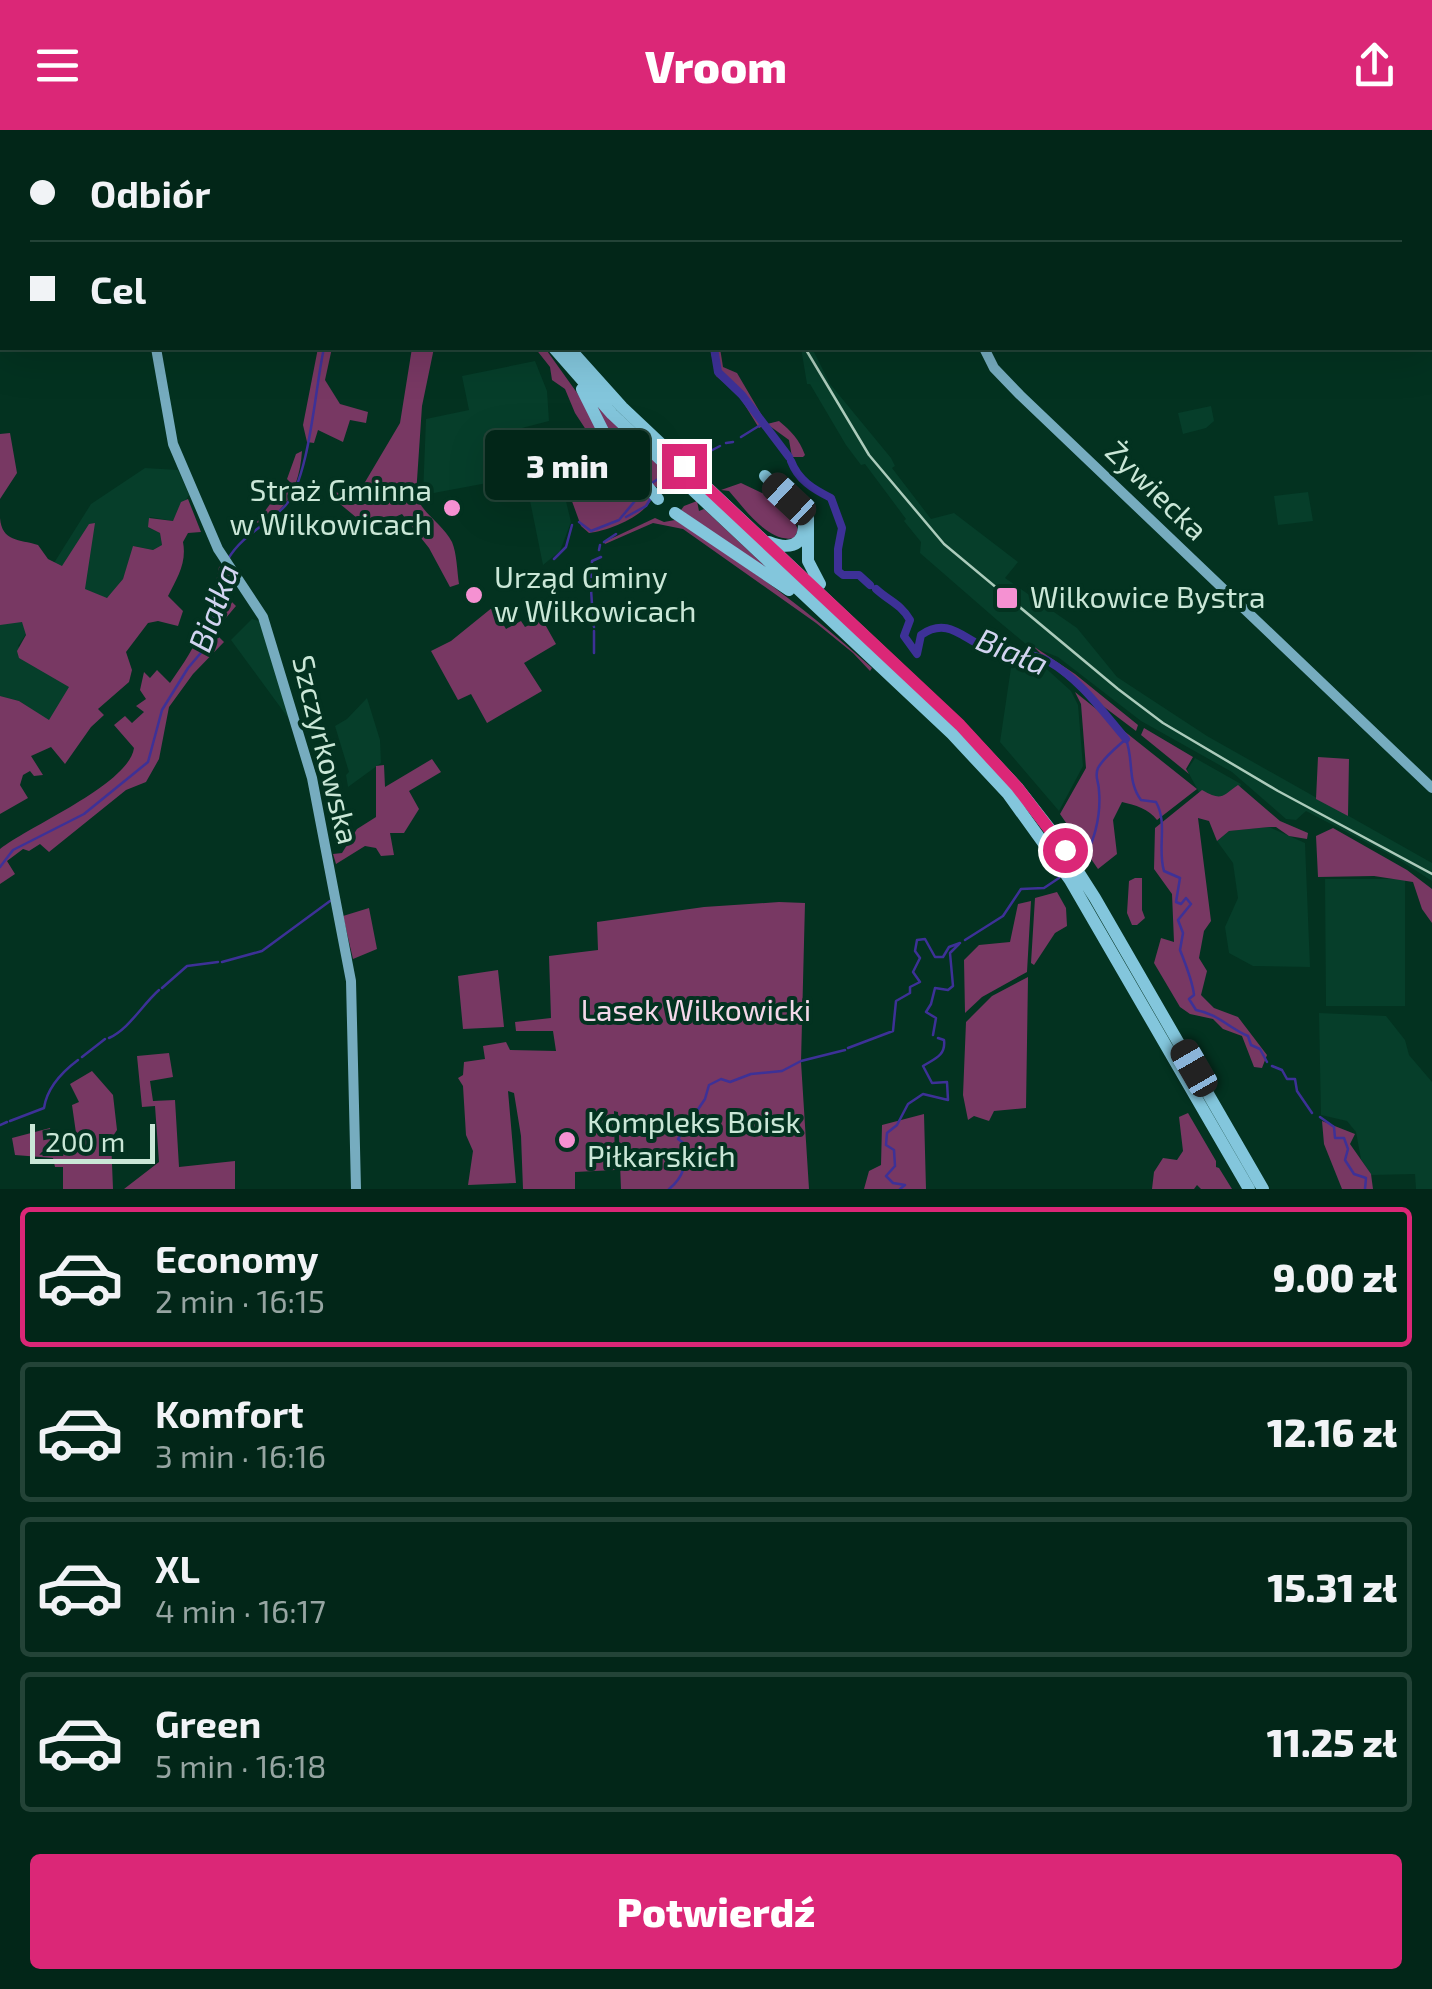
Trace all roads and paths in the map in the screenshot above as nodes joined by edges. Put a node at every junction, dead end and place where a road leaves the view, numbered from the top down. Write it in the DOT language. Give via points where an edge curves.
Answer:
graph roads {
  1 [pos="156,350"];
  2 [pos="556,350"];
  3 [pos="571,350"];
  4 [pos="985,350"];
  5 [pos="572,370"];
  6 [pos="694,483"];
  7 [pos="658,499"];
  8 [pos="711,499"];
  9 [pos="675,513"];
  10 [pos="755,532"];
  11 [pos="826,616"];
  12 [pos="846,618"];
  13 [pos="1432,788"];
  14 [pos="1060,854"];
  15 [pos="1090,901"];
  16 [pos="356,1189"];
  17 [pos="1249,1189"];
  18 [pos="1263,1189"];
  1 -- 16 [label="main road, Szczyrkowska" via="175,450 211,533 263,617 314,786 351,981"];
  2 -- 5 [label="highway"];
  3 -- 6 [label="highway"];
  4 -- 13 [label="main road, Żywiecka" via="1012,388"];
  5 -- 6 [label="highway" via="612,414"];
  5 -- 7 [label="highway" via="606,437"];
  6 -- 8 [label="highway"];
  8 -- 10 [label="highway"];
  8 -- 11 [label="highway"];
  9 -- 11 [label="highway"];
  10 -- 12 [label="highway"];
  10 -- 12 [label="highway" via="784,546 804,534 800,515 763,479 808,518 810,567"];
  11 -- 14 [label="highway" via="967,749"];
  12 -- 14 [label="highway" via="983,749 1028,800"];
  14 -- 15 [label="highway"];
  15 -- 17 [label="highway"];
  15 -- 18 [label="highway"];
}
